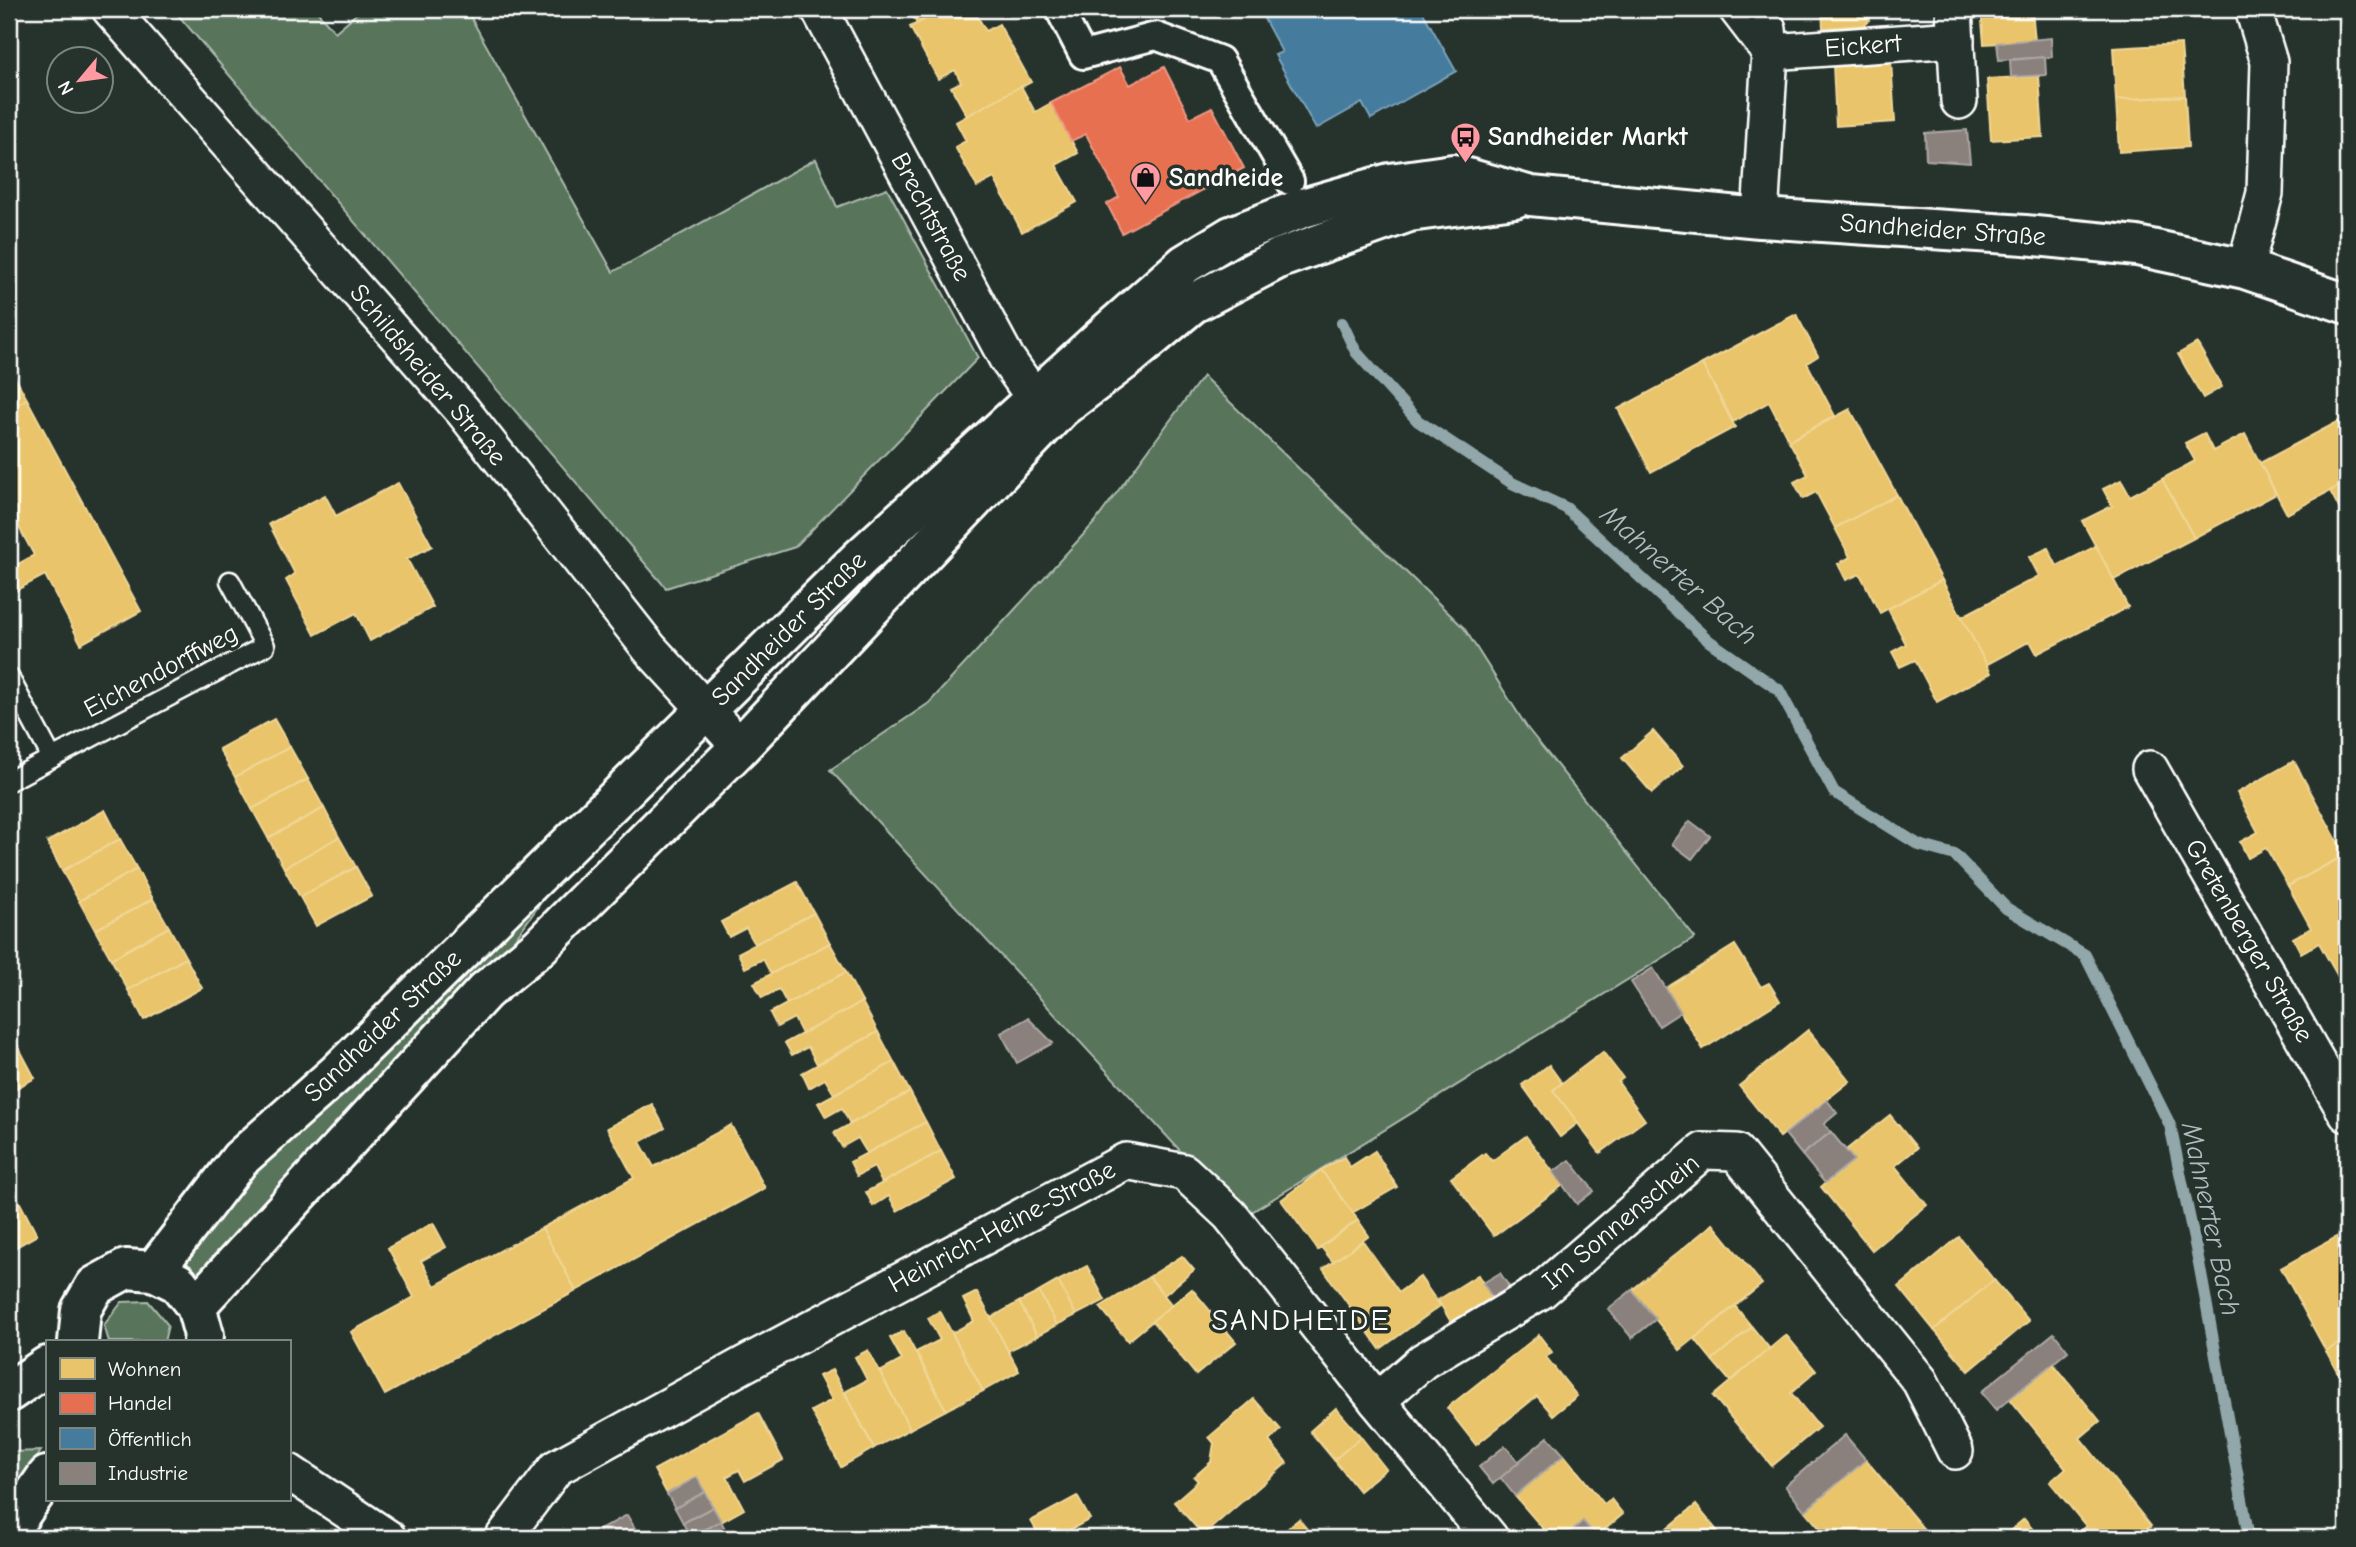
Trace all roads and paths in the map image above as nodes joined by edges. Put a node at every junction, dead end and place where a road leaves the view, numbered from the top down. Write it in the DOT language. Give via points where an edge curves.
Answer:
graph roads {
  1 [pos="110,9"];
  2 [pos="819,9"];
  3 [pos="1059,9"];
  4 [pos="1737,9"];
  5 [pos="1766,9"];
  6 [pos="2253,9"];
  7 [pos="1955,24"];
  8 [pos="1770,52"];
  9 [pos="1959,101"];
  10 [pos="1290,181"];
  11 [pos="1760,218"];
  12 [pos="2245,269"];
  13 [pos="2347,304"];
  14 [pos="1048,403"];
  15 [pos="230,581"];
  16 [pos="9,677"];
  17 [pos="706,710"];
  18 [pos="740,747"];
  19 [pos="52,758"];
  20 [pos="2150,769"];
  21 [pos="9,781"];
  22 [pos="2347,1114"];
  23 [pos="153,1271"];
  24 [pos="199,1324"];
  25 [pos="78,1340"];
  26 [pos="46,1367"];
  27 [pos="9,1392"];
  28 [pos="1377,1401"];
  29 [pos="1955,1451"];
  30 [pos="290,1473"];
  31 [pos="46,1477"];
  32 [pos="9,1531"];
  33 [pos="388,1538"];
  34 [pos="503,1538"];
  35 [pos="1490,1538"];
  1 -- 17 [label="street, Schildsheider Straße" via="463,411 650,649"];
  2 -- 14 [label="street, Brechtstraße" via="1007,359"];
  3 -- 10 [label="street" via="1083,55 1156,36 1220,60"];
  4 -- 8 [label="street"];
  5 -- 8 [label="street"];
  6 -- 12 [label="street" via="2269,62 2264,193"];
  7 -- 8 [label="street, Eickert"];
  7 -- 9 [label="street"];
  8 -- 11 [label="street"];
  11 -- 12 [label="street, Sandheider Straße" via="2137,246"];
  11 -- 14 [label="street, Sandheider Straße" via="1531,196 1453,174 1390,183 1303,208 1231,236 1185,264"];
  12 -- 13 [label="street, Sandheider Straße"];
  14 -- 17 [label="street, Sandheider Straße" via="860,558"];
  14 -- 18 [label="street, Sandheider Straße"];
  15 -- 19 [label="lane, Eichendorffweg" via="265,646"];
  16 -- 19 [label="lane"];
  17 -- 18 [label="street, Schildsheider Straße"];
  17 -- 23 [label="street, Sandheider Straße" via="337,1073 240,1159"];
  18 -- 24 [label="street, Sandheider Straße" via="539,947 485,992"];
  19 -- 21 [label="lane, Eichendorffweg"];
  20 -- 22 [label="street, Gretenberger Straße"];
  23 -- 24 [label="street" via="178,1283"];
  23 -- 25 [label="street" via="126,1269 95,1286 81,1310"];
  26 -- 27 [label="street"];
  28 -- 29 [label="street, Im Sonnenschein" via="1423,1362 1541,1291 1703,1151 1736,1153 1920,1381"];
  28 -- 34 [label="street, Heinrich-Heine-Straße" via="1230,1216 1184,1172 1126,1161 556,1468"];
  28 -- 35 [label="street, Heinrich-Heine-Straße"];
  30 -- 33 [label="street"];
  31 -- 32 [label="street"];
}
